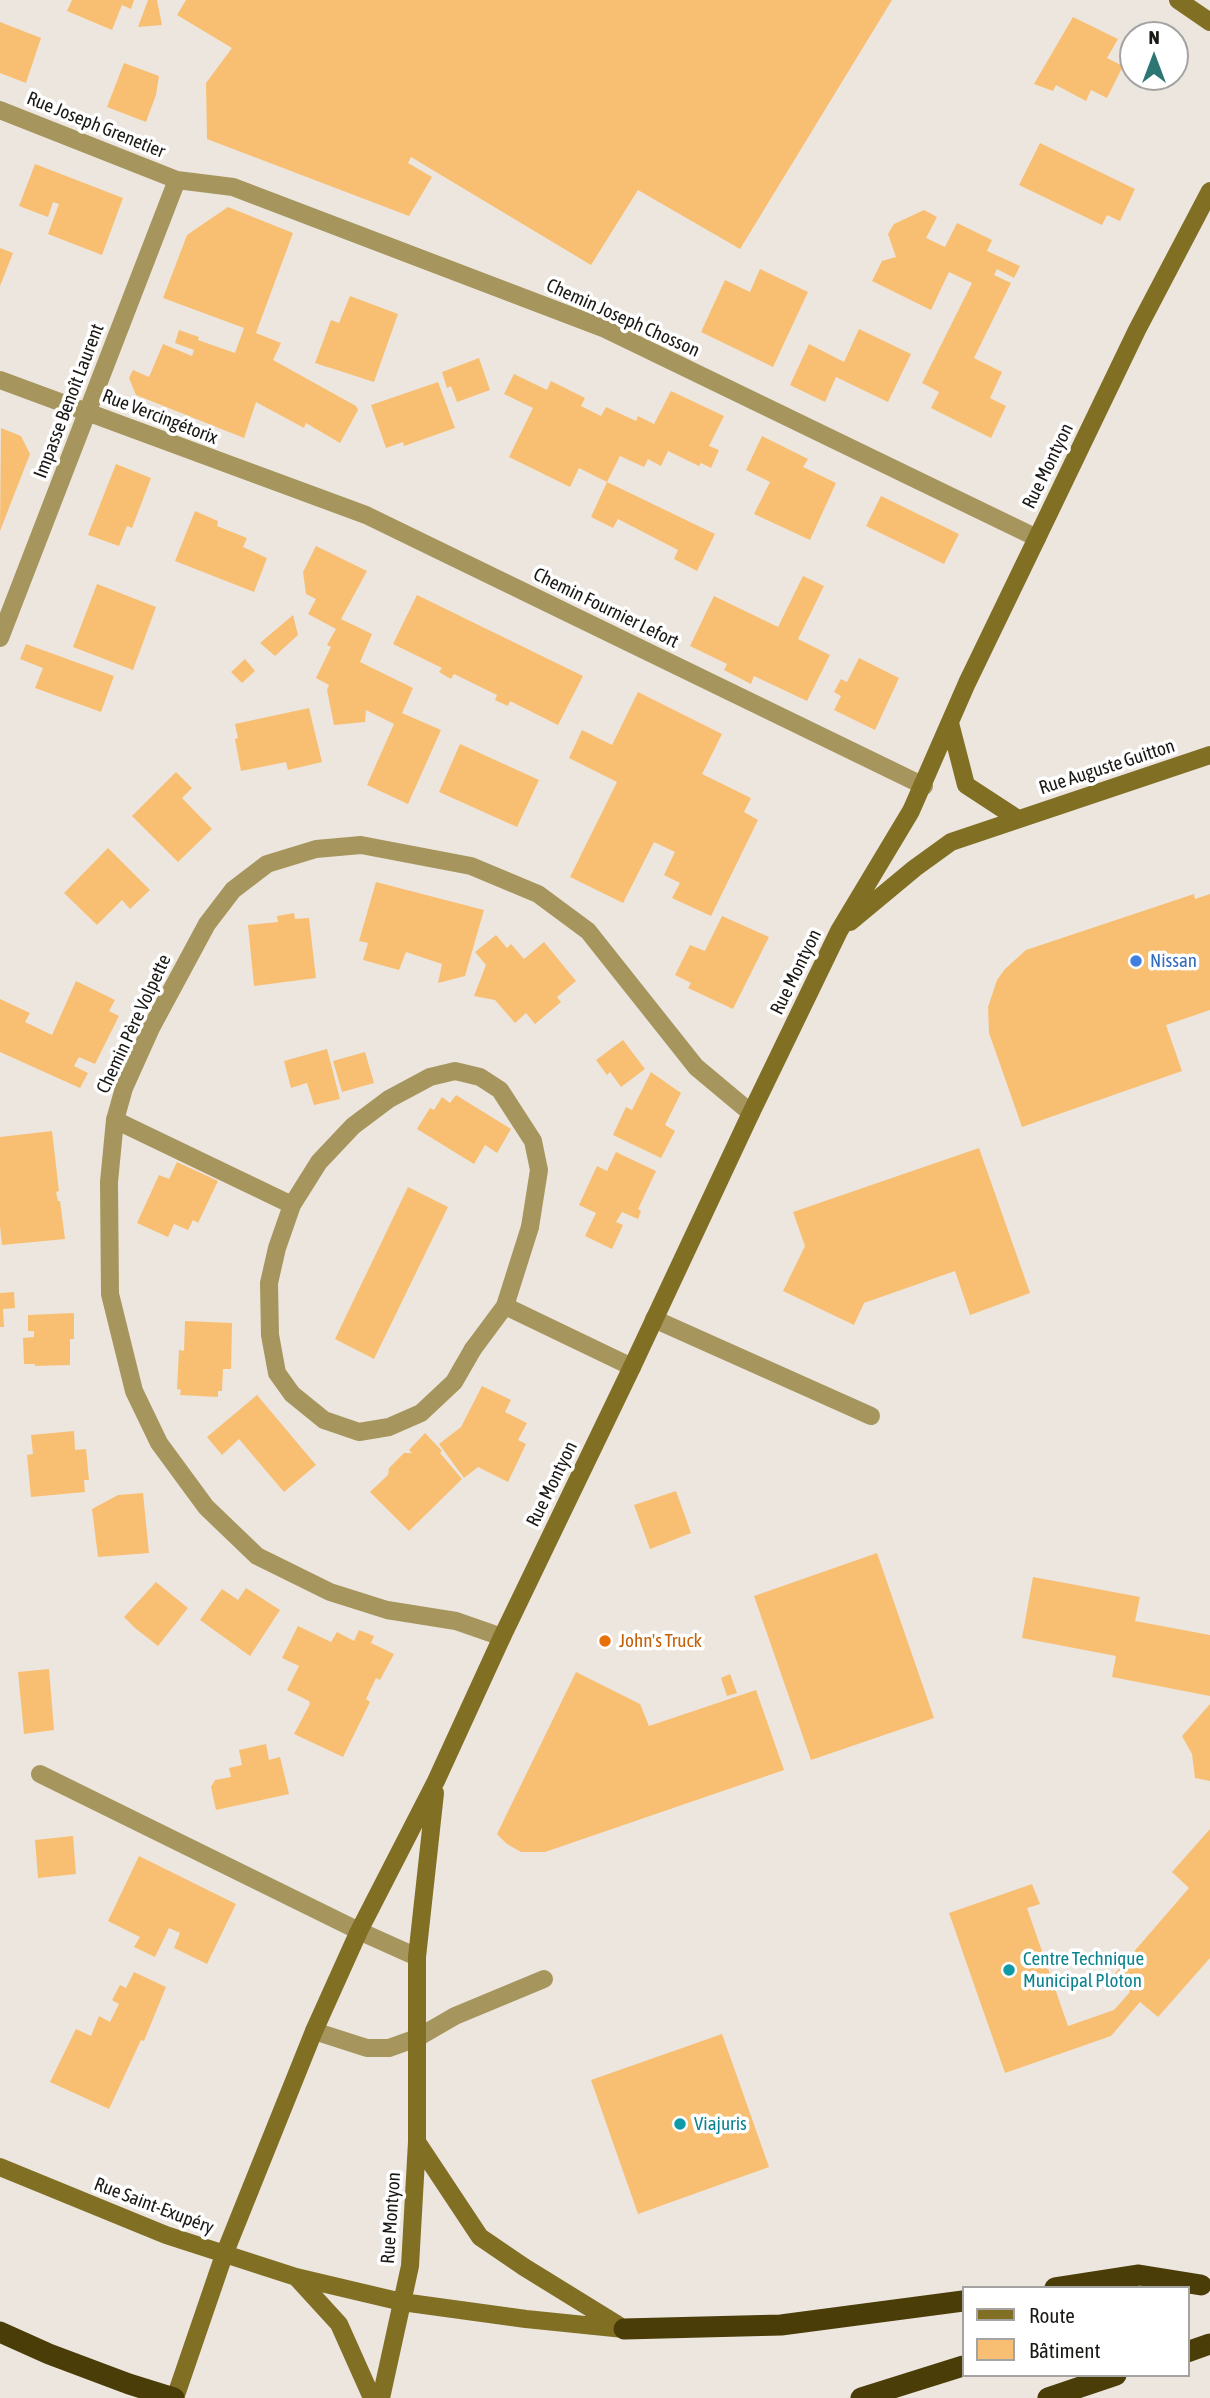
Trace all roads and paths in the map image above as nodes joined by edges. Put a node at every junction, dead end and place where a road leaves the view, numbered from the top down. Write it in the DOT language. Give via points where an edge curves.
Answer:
graph roads {
  1 [pos="1178,0"];
  2 [pos="1210,22"];
  3 [pos="0,110"];
  4 [pos="177,180"];
  5 [pos="1210,191"];
  6 [pos="0,380"];
  7 [pos="87,412"];
  8 [pos="266,480"];
  9 [pos="1037,538"];
  10 [pos="0,638"];
  11 [pos="950,723"];
  12 [pos="1210,755"];
  13 [pos="923,786"];
  14 [pos="1018,819"];
  15 [pos="839,932"];
  16 [pos="751,1113"];
  17 [pos="115,1120"];
  18 [pos="292,1205"];
  19 [pos="505,1306"];
  20 [pos="654,1319"];
  21 [pos="632,1367"];
  22 [pos="871,1416"];
  23 [pos="502,1637"];
  24 [pos="40,1774"];
  25 [pos="436,1781"];
  26 [pos="359,1931"];
  27 [pos="417,1957"];
  28 [pos="544,1979"];
  29 [pos="314,2031"];
  30 [pos="417,2038"];
  31 [pos="417,2141"];
  32 [pos="0,2167"];
  33 [pos="224,2255"];
  34 [pos="296,2277"];
  35 [pos="1199,2285"];
  36 [pos="1068,2286"];
  37 [pos="962,2301"];
  38 [pos="402,2302"];
  39 [pos="624,2329"];
  40 [pos="0,2332"];
  41 [pos="1210,2344"];
  42 [pos="1189,2351"];
  43 [pos="962,2366"];
  44 [pos="1110,2377"];
  45 [pos="174,2398"];
  46 [pos="372,2398"];
  47 [pos="381,2398"];
  48 [pos="861,2398"];
  49 [pos="1048,2398"];
  1 -- 2 [label="street"];
  3 -- 4 [label="street, Rue Joseph Grenetier"];
  4 -- 7 [label="street, Impasse Benoît Laurent"];
  4 -- 9 [label="street, Chemin Joseph Chosson" via="233,187 603,328"];
  5 -- 9 [label="street, Rue Montyon"];
  6 -- 7 [label="street, Rue Vercingétorix"];
  7 -- 8 [label="street, Rue Vercingétorix"];
  7 -- 10 [label="street, Impasse Benoît Laurent"];
  8 -- 13 [label="street, Chemin Fournier Lefort" via="366,515"];
  9 -- 11 [label="street, Rue Montyon"];
  11 -- 13 [label="street, Rue Montyon"];
  11 -- 14 [label="street" via="966,785"];
  12 -- 14 [label="street, Rue Auguste Guitton"];
  13 -- 15 [label="street, Rue Montyon"];
  14 -- 15 [label="street, Rue Auguste Guitton" via="951,842"];
  15 -- 16 [label="street, Rue Montyon"];
  16 -- 17 [label="street, Chemin Père Volpette" via="696,1067 588,932 538,894 471,866 361,845 316,849 267,864 233,890 175,980 124,1088"];
  16 -- 20 [label="street, Rue Montyon"];
  17 -- 18 [label="street"];
  17 -- 23 [label="street, Chemin Père Volpette" via="109,1182 110,1294 134,1391 159,1443 206,1507 257,1556 330,1592 387,1610 456,1621"];
  18 -- 19 [label="street" via="269,1283 270,1335 277,1373 292,1394 324,1420 359,1432 390,1427 421,1413 454,1382"];
  18 -- 19 [label="street" via="319,1162 353,1126 388,1099 430,1077 455,1071 480,1077 500,1090 533,1141 539,1170 530,1227"];
  19 -- 21 [label="street"];
  20 -- 21 [label="street, Rue Montyon"];
  20 -- 22 [label="street"];
  21 -- 23 [label="street, Rue Montyon"];
  23 -- 25 [label="street, Rue Montyon"];
  24 -- 26 [label="street"];
  25 -- 26 [label="street, Rue Montyon"];
  25 -- 27 [label="street, Rue Montyon"];
  26 -- 27 [label="street"];
  26 -- 29 [label="street, Rue Montyon"];
  27 -- 30 [label="street, Rue Montyon"];
  28 -- 30 [label="street" via="455,2016"];
  29 -- 30 [label="street" via="366,2048 389,2048"];
  29 -- 33 [label="street, Rue Montyon"];
  30 -- 31 [label="street, Rue Montyon"];
  31 -- 38 [label="street, Rue Montyon" via="410,2266"];
  31 -- 39 [label="street" via="480,2237"];
  32 -- 33 [label="street, Rue Saint-Exupéry"];
  33 -- 34 [label="street, Rue Saint-Exupéry"];
  33 -- 45 [label="street, Rue Montyon"];
  34 -- 38 [label="street, Rue Saint-Exupéry"];
  34 -- 46 [label="street" via="339,2324"];
  35 -- 36 [label="highway" via="1139,2275"];
  37 -- 39 [label="highway" via="781,2325"];
  38 -- 39 [label="street, Rue Saint-Exupéry"];
  38 -- 47 [label="street, Rue Montyon"];
  40 -- 45 [label="highway"];
  41 -- 42 [label="highway"];
  43 -- 48 [label="highway"];
  44 -- 49 [label="highway"];
}
